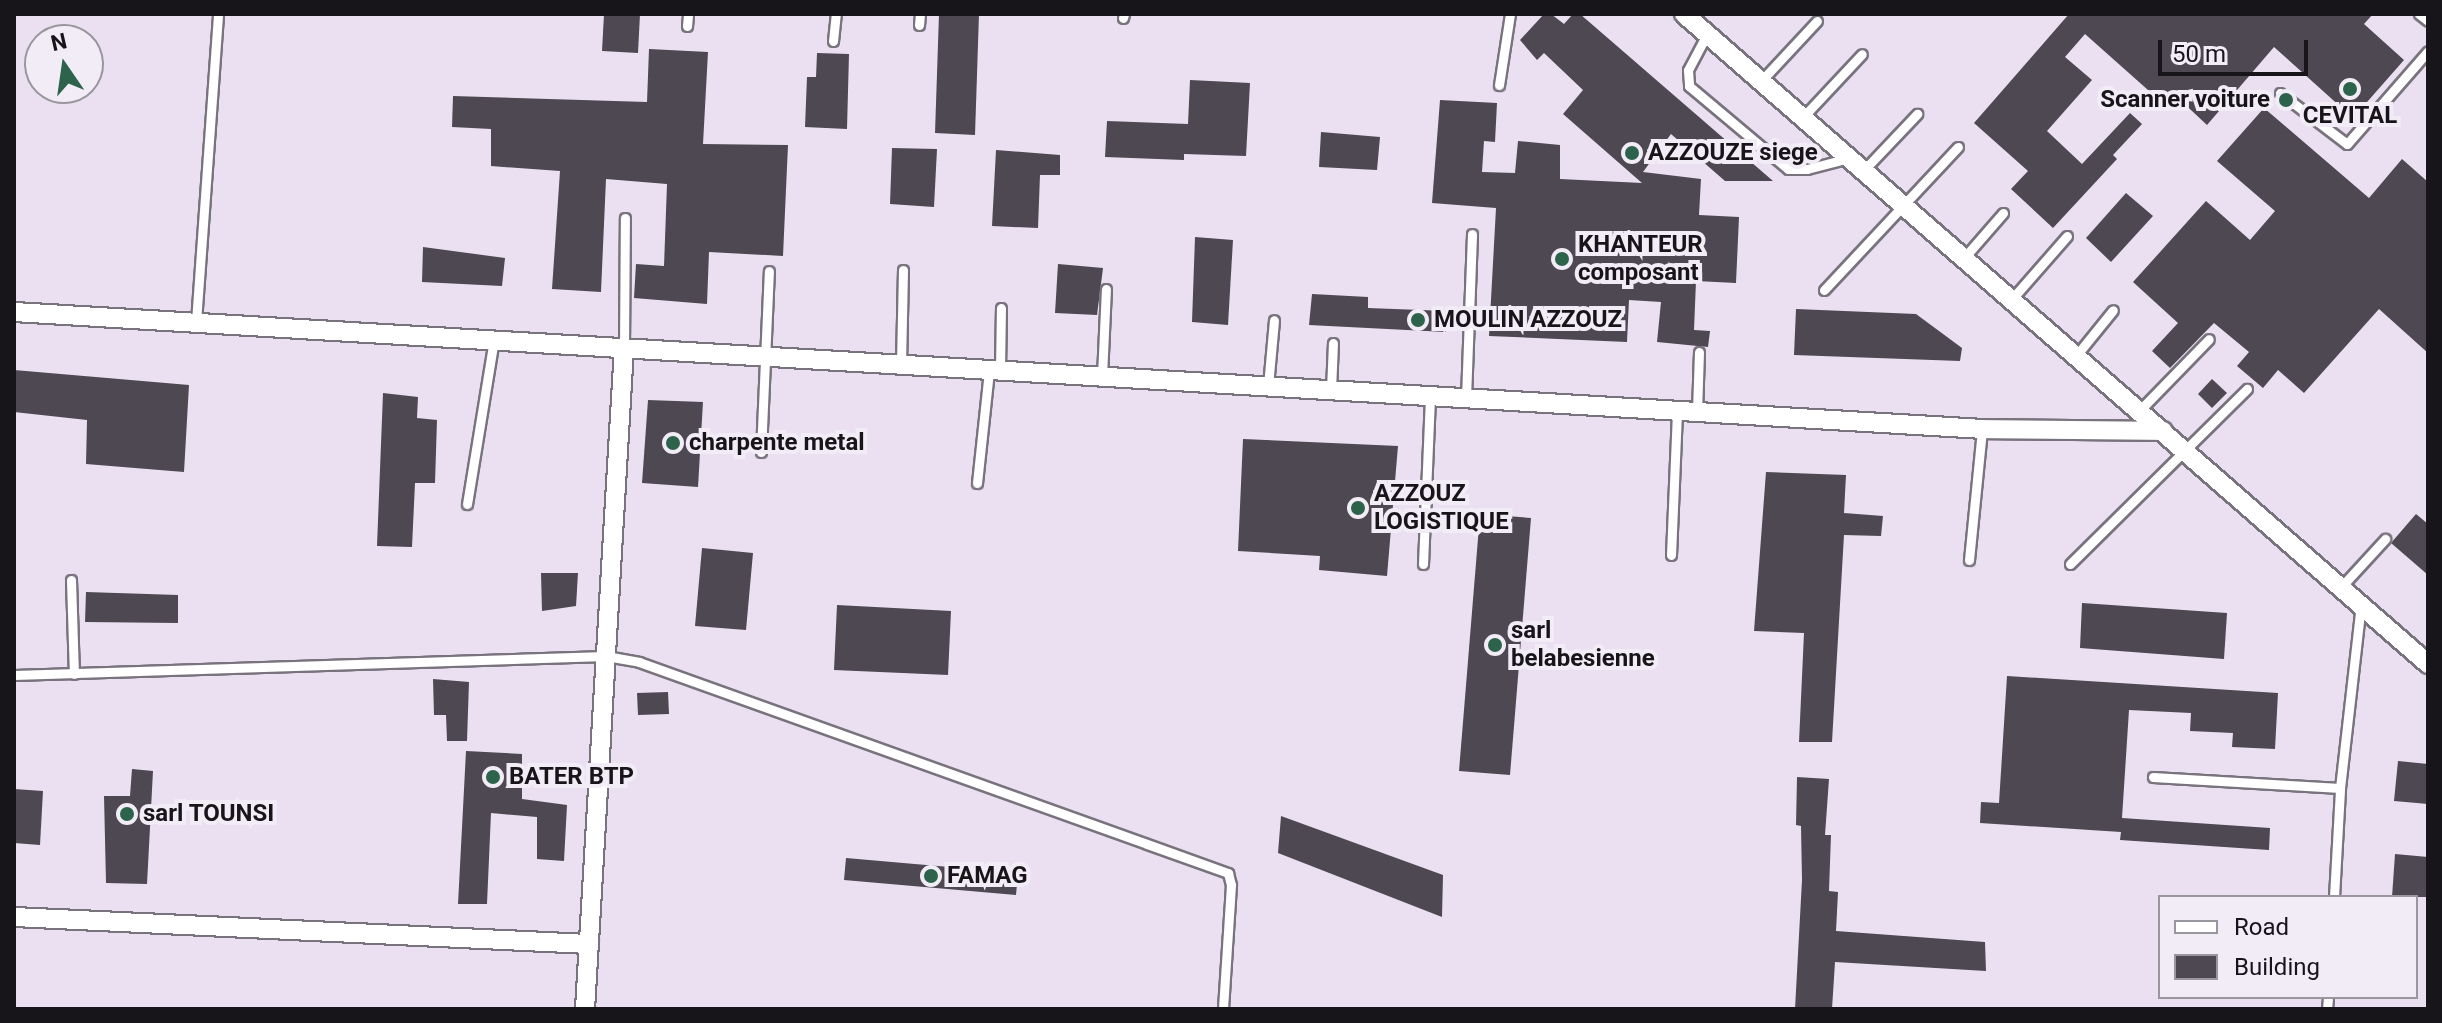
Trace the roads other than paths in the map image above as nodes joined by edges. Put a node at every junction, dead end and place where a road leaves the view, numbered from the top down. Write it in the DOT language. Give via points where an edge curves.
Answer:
graph roads {
  1 [pos="218,14"];
  2 [pos="688,14"];
  3 [pos="836,14"];
  4 [pos="920,14"];
  5 [pos="1510,14"];
  6 [pos="1684,14"];
  7 [pos="2419,14"];
  8 [pos="1817,21"];
  9 [pos="2428,21"];
  10 [pos="919,25"];
  11 [pos="687,26"];
  12 [pos="1707,34"];
  13 [pos="833,41"];
  14 [pos="2428,51"];
  15 [pos="1862,54"];
  16 [pos="1761,81"];
  17 [pos="1499,85"];
  18 [pos="2280,93"];
  19 [pos="1917,114"];
  20 [pos="1803,117"];
  21 [pos="1958,147"];
  22 [pos="1856,164"];
  23 [pos="1900,205"];
  24 [pos="2003,213"];
  25 [pos="625,218"];
  26 [pos="1472,234"];
  27 [pos="2067,236"];
  28 [pos="1963,260"];
  29 [pos="903,270"];
  30 [pos="769,271"];
  31 [pos="1106,289"];
  32 [pos="1824,290"];
  33 [pos="2011,300"];
  34 [pos="1001,308"];
  35 [pos="2113,310"];
  36 [pos="14,312"];
  37 [pos="1274,320"];
  38 [pos="196,322"];
  39 [pos="2209,339"];
  40 [pos="494,340"];
  41 [pos="1333,343"];
  42 [pos="624,348"];
  43 [pos="1699,352"];
  44 [pos="767,356"];
  45 [pos="2075,358"];
  46 [pos="901,365"];
  47 [pos="994,370"];
  48 [pos="1102,376"];
  49 [pos="1268,386"];
  50 [pos="2247,389"];
  51 [pos="1331,390"];
  52 [pos="1430,396"];
  53 [pos="1466,398"];
  54 [pos="1677,410"];
  55 [pos="2139,411"];
  56 [pos="1697,412"];
  57 [pos="1982,429"];
  58 [pos="2163,431"];
  59 [pos="2184,450"];
  60 [pos="761,452"];
  61 [pos="977,483"];
  62 [pos="467,504"];
  63 [pos="2385,539"];
  64 [pos="1671,555"];
  65 [pos="1969,560"];
  66 [pos="1423,564"];
  67 [pos="2070,564"];
  68 [pos="71,580"];
  69 [pos="2342,586"];
  70 [pos="2361,605"];
  71 [pos="606,656"];
  72 [pos="2428,664"];
  73 [pos="74,674"];
  74 [pos="14,675"];
  75 [pos="2153,777"];
  76 [pos="2340,788"];
  77 [pos="2334,895"];
  78 [pos="14,917"];
  79 [pos="589,944"];
  80 [pos="585,1009"];
  81 [pos="1223,1009"];
  1 -- 38 [label="lane"];
  2 -- 11 [label="lane"];
  3 -- 13 [label="lane"];
  4 -- 10 [label="lane"];
  5 -- 17 [label="lane"];
  6 -- 12 [label="street"];
  7 -- 9 [label="lane"];
  8 -- 16 [label="lane"];
  12 -- 16 [label="street"];
  12 -- 22 [label="lane" via="1688,70 1689,86 1788,169"];
  14 -- 18 [label="lane" via="2347,144"];
  15 -- 20 [label="lane"];
  16 -- 20 [label="street"];
  19 -- 22 [label="lane"];
  20 -- 22 [label="street"];
  21 -- 23 [label="lane"];
  22 -- 23 [label="street"];
  23 -- 28 [label="street"];
  23 -- 32 [label="lane"];
  24 -- 28 [label="lane"];
  25 -- 42 [label="lane"];
  26 -- 53 [label="lane"];
  27 -- 33 [label="lane"];
  28 -- 33 [label="street"];
  29 -- 46 [label="lane"];
  30 -- 44 [label="lane"];
  31 -- 48 [label="lane"];
  33 -- 45 [label="street"];
  34 -- 47 [label="lane"];
  35 -- 45 [label="lane"];
  36 -- 38 [label="street"];
  37 -- 49 [label="lane"];
  38 -- 40 [label="street"];
  39 -- 55 [label="lane"];
  40 -- 42 [label="street"];
  40 -- 62 [label="lane"];
  41 -- 51 [label="lane"];
  42 -- 44 [label="street"];
  42 -- 71 [label="street"];
  43 -- 56 [label="lane"];
  44 -- 46 [label="street"];
  44 -- 60 [label="lane"];
  45 -- 55 [label="street"];
  46 -- 47 [label="street"];
  47 -- 48 [label="street"];
  47 -- 61 [label="lane"];
  48 -- 49 [label="street"];
  49 -- 51 [label="street"];
  50 -- 59 [label="lane"];
  51 -- 52 [label="street"];
  52 -- 53 [label="street"];
  52 -- 66 [label="lane"];
  53 -- 54 [label="street"];
  54 -- 56 [label="street"];
  54 -- 64 [label="lane"];
  55 -- 58 [label="street"];
  56 -- 57 [label="street"];
  57 -- 58 [label="street"];
  57 -- 65 [label="lane"];
  58 -- 59 [label="street"];
  59 -- 67 [label="lane"];
  59 -- 69 [label="street"];
  63 -- 69 [label="lane"];
  68 -- 73 [label="lane"];
  69 -- 70 [label="street"];
  70 -- 72 [label="street"];
  70 -- 76 [label="lane"];
  71 -- 73 [label="lane"];
  71 -- 79 [label="street"];
  71 -- 81 [label="lane" via="639,662 1228,873"];
  73 -- 74 [label="lane"];
  75 -- 76 [label="lane"];
  76 -- 77 [label="lane"];
  78 -- 79 [label="street"];
  79 -- 80 [label="street"];
}
